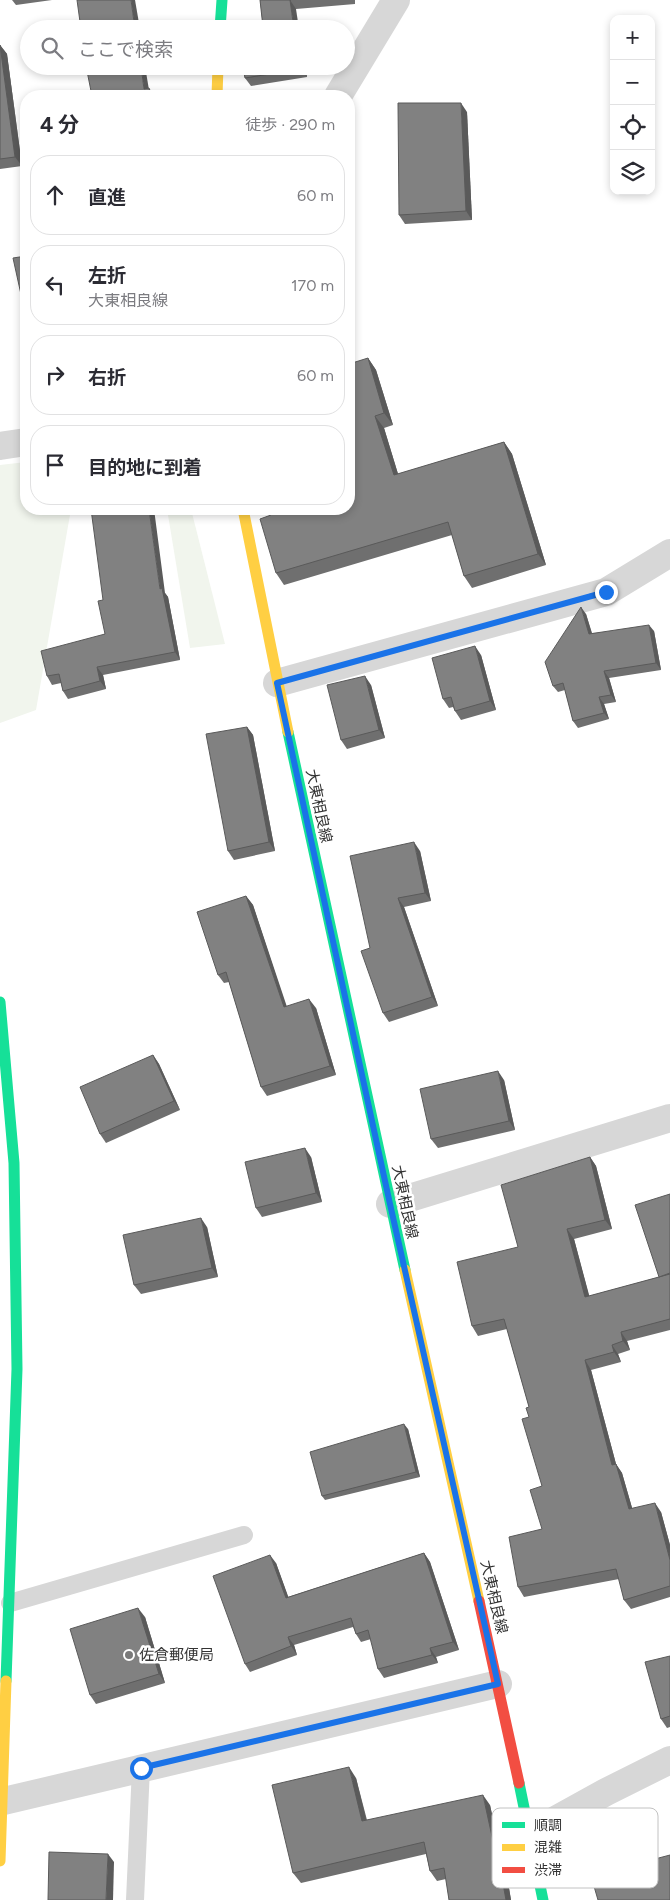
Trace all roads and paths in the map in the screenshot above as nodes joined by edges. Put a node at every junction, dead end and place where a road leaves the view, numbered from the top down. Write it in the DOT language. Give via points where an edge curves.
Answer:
graph roads {
  1 [pos="222,0"];
  2 [pos="396,0"];
  3 [pos="221,20"];
  4 [pos="355,68"];
  5 [pos="218,75"];
  6 [pos="351,75"];
  7 [pos="217,90"];
  8 [pos="342,90"];
  9 [pos="20,443"];
  10 [pos="0,446"];
  11 [pos="244,515"];
  12 [pos="670,553"];
  13 [pos="277,683"];
  14 [pos="0,1002"];
  15 [pos="670,1118"];
  16 [pos="390,1204"];
  17 [pos="244,1535"];
  18 [pos="5,1562"];
  19 [pos="10,1603"];
  20 [pos="498,1684"];
  21 [pos="670,1760"];
  22 [pos="141,1768"];
  23 [pos="2,1801"];
  24 [pos="524,1808"];
  25 [pos="577,1808"];
  26 [pos="0,1861"];
  27 [pos="135,1900"];
  1 -- 3 [label="main road"];
  2 -- 4 [label="street"];
  5 -- 7 [label="main road"];
  6 -- 8 [label="street"];
  9 -- 10 [label="street"];
  11 -- 13 [label="main road, 大東相良線"];
  12 -- 13 [label="street" via="606,592"];
  13 -- 16 [label="main road, 大東相良線"];
  14 -- 18 [label="main road" via="14,1163 17,1369"];
  15 -- 16 [label="street"];
  16 -- 20 [label="main road, 大東相良線"];
  17 -- 19 [label="lane"];
  18 -- 19 [label="main road"];
  19 -- 23 [label="main road"];
  20 -- 22 [label="street"];
  20 -- 24 [label="main road, 大東相良線"];
  21 -- 25 [label="street"];
  22 -- 23 [label="street"];
  22 -- 27 [label="lane"];
  23 -- 26 [label="main road"];
}
